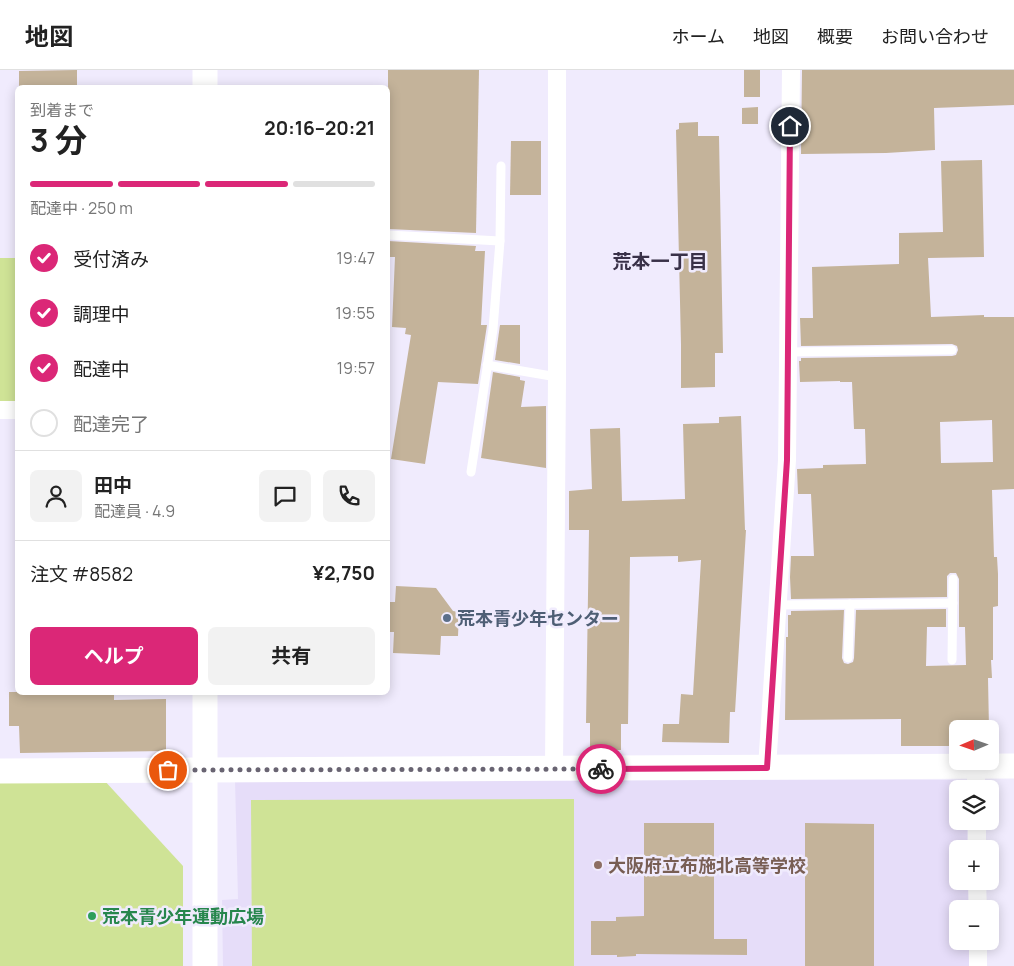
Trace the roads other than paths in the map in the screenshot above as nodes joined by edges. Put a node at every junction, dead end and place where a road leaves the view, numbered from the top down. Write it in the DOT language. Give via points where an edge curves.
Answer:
graph roads {
  1 [pos="205,70"];
  2 [pos="557,70"];
  3 [pos="791,70"];
  4 [pos="205,85"];
  5 [pos="501,166"];
  6 [pos="390,235"];
  7 [pos="500,241"];
  8 [pos="952,350"];
  9 [pos="788,352"];
  10 [pos="487,365"];
  11 [pos="557,377"];
  12 [pos="0,410"];
  13 [pos="15,410"];
  14 [pos="471,472"];
  15 [pos="953,579"];
  16 [pos="953,603"];
  17 [pos="850,604"];
  18 [pos="778,605"];
  19 [pos="848,658"];
  20 [pos="952,660"];
  21 [pos="205,695"];
  22 [pos="1014,766"];
  23 [pos="767,768"];
  24 [pos="206,769"];
  25 [pos="554,770"];
  26 [pos="0,771"];
  27 [pos="976,778"];
  28 [pos="978,950"];
  29 [pos="205,966"];
  30 [pos="978,966"];
  1 -- 4 [label="street"];
  2 -- 11 [label="street"];
  3 -- 9 [label="street"];
  5 -- 7 [label="lane"];
  6 -- 7 [label="lane"];
  7 -- 10 [label="lane"];
  8 -- 9 [label="lane"];
  9 -- 18 [label="street" via="787,460"];
  10 -- 11 [label="lane"];
  10 -- 14 [label="lane"];
  11 -- 25 [label="street"];
  12 -- 13 [label="street"];
  15 -- 16 [label="lane"];
  16 -- 17 [label="lane"];
  16 -- 20 [label="lane"];
  17 -- 18 [label="lane"];
  17 -- 19 [label="lane"];
  18 -- 23 [label="street"];
  21 -- 24 [label="street"];
  22 -- 27 [label="street"];
  23 -- 25 [label="street"];
  23 -- 27 [label="street"];
  24 -- 25 [label="street"];
  24 -- 26 [label="street"];
  24 -- 29 [label="street"];
  28 -- 30 [label="street"];
}
